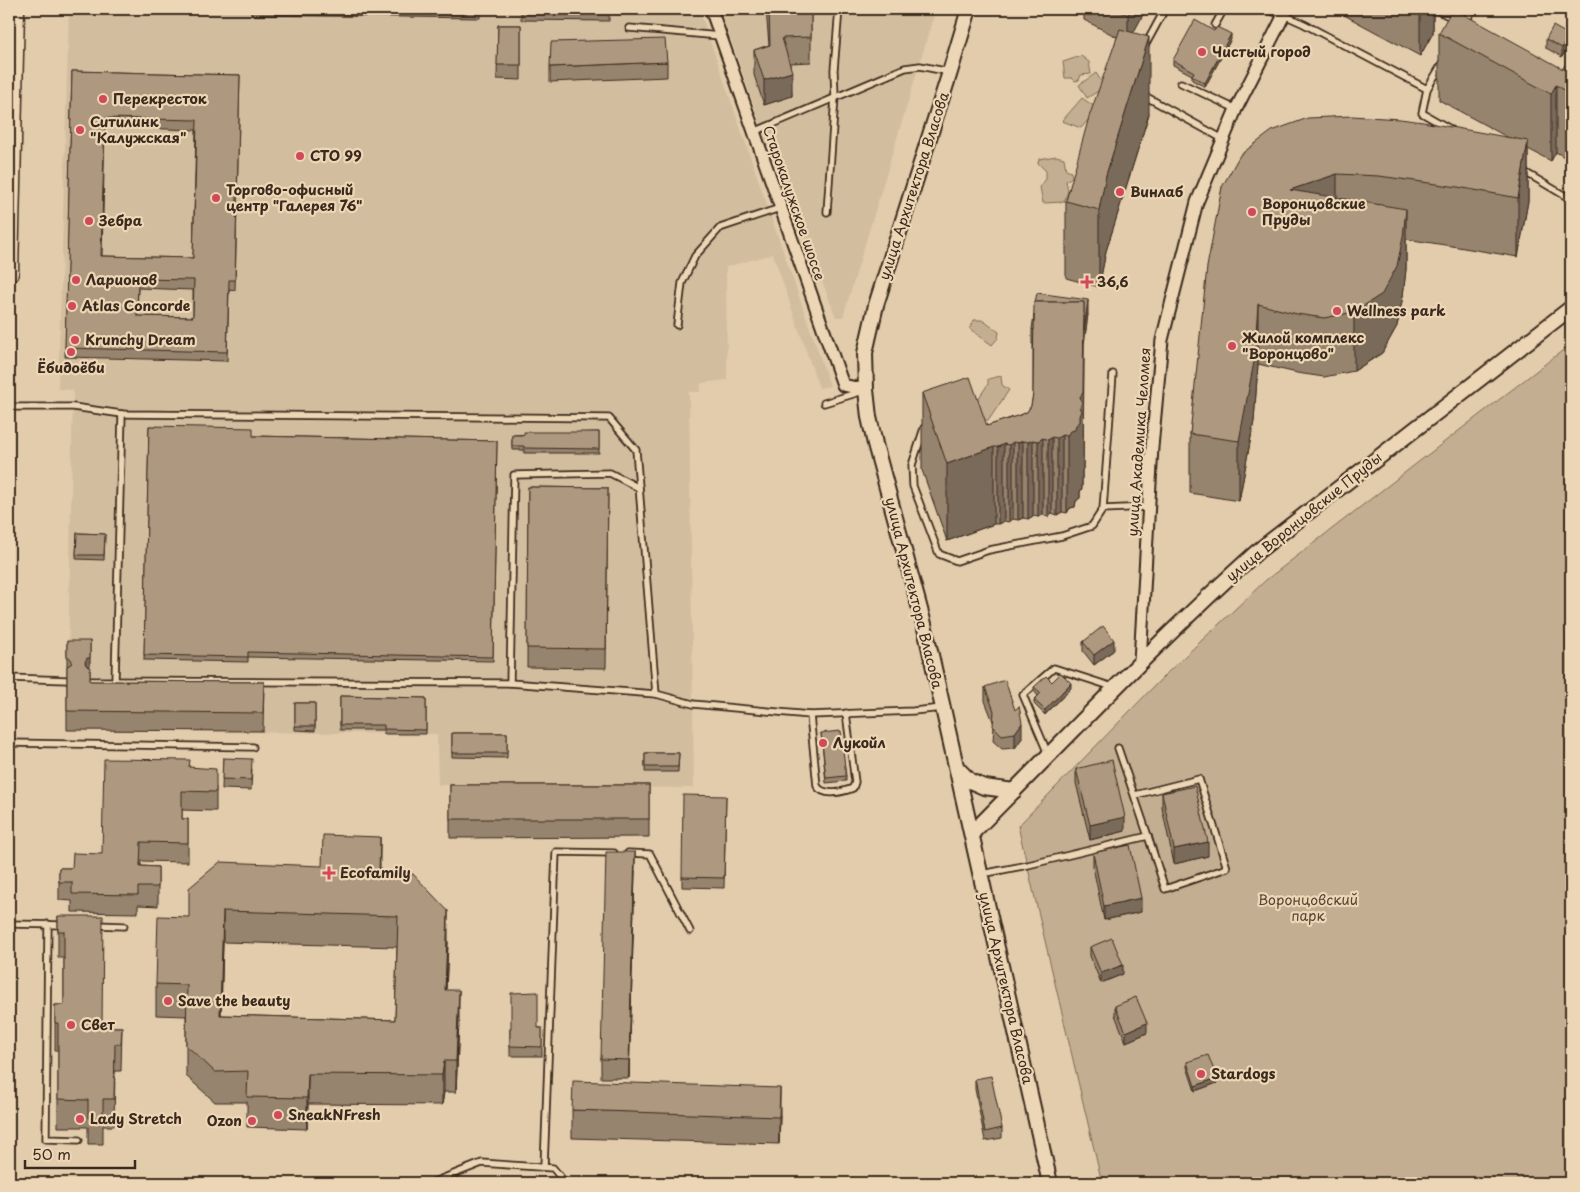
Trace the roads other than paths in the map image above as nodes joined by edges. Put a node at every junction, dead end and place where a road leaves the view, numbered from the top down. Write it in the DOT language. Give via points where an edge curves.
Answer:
graph roads {
  1 [pos="15,9"];
  2 [pos="711,9"];
  3 [pos="840,9"];
  4 [pos="969,9"];
  5 [pos="1165,9"];
  6 [pos="1224,9"];
  7 [pos="1264,9"];
  8 [pos="1434,9"];
  9 [pos="1473,9"];
  10 [pos="1286,12"];
  11 [pos="1464,24"];
  12 [pos="1214,25"];
  13 [pos="630,28"];
  14 [pos="1460,32"];
  15 [pos="720,36"];
  16 [pos="1144,48"];
  17 [pos="1447,54"];
  18 [pos="950,72"];
  19 [pos="1181,83"];
  20 [pos="1427,89"];
  21 [pos="1137,92"];
  22 [pos="834,97"];
  23 [pos="1236,109"];
  24 [pos="754,132"];
  25 [pos="1456,133"];
  26 [pos="1224,139"];
  27 [pos="1516,167"];
  28 [pos="1571,197"];
  29 [pos="780,208"];
  30 [pos="827,212"];
  31 [pos="9,273"];
  32 [pos="1571,308"];
  33 [pos="677,325"];
  34 [pos="1112,374"];
  35 [pos="866,390"];
  36 [pos="824,403"];
  37 [pos="9,407"];
  38 [pos="122,414"];
  39 [pos="926,421"];
  40 [pos="639,488"];
  41 [pos="1149,507"];
  42 [pos="1103,509"];
  43 [pos="1140,662"];
  44 [pos="9,678"];
  45 [pos="67,680"];
  46 [pos="90,681"];
  47 [pos="115,681"];
  48 [pos="510,682"];
  49 [pos="1115,688"];
  50 [pos="656,694"];
  51 [pos="943,708"];
  52 [pos="846,713"];
  53 [pos="810,715"];
  54 [pos="9,743"];
  55 [pos="253,747"];
  56 [pos="1118,748"];
  57 [pos="1049,755"];
  58 [pos="957,767"];
  59 [pos="1014,792"];
  60 [pos="1135,795"];
  61 [pos="972,833"];
  62 [pos="1148,836"];
  63 [pos="980,874"];
  64 [pos="9,924"];
  65 [pos="48,924"];
  66 [pos="67,925"];
  67 [pos="86,925"];
  68 [pos="124,926"];
  69 [pos="690,931"];
  70 [pos="79,1140"];
  71 [pos="544,1167"];
  72 [pos="431,1183"];
  73 [pos="565,1183"];
  74 [pos="1050,1183"];
  1 -- 31 [label="main road"];
  2 -- 15 [label="street, Старокалужское шоссе"];
  3 -- 22 [label="lane"];
  4 -- 18 [label="street, улица Архитектора Власова"];
  5 -- 16 [label="lane"];
  6 -- 12 [label="lane"];
  7 -- 10 [label="lane"];
  8 -- 11 [label="lane"];
  9 -- 11 [label="lane"];
  10 -- 20 [label="lane"];
  10 -- 23 [label="street, улица Академика Челомея"];
  11 -- 14 [label="lane"];
  13 -- 15 [label="lane"];
  15 -- 24 [label="street, Старокалужское шоссе"];
  17 -- 20 [label="lane"];
  18 -- 22 [label="lane" via="920,66 905,68"];
  18 -- 35 [label="street, улица Архитектора Власова" via="876,304 865,352"];
  19 -- 23 [label="lane"];
  20 -- 25 [label="lane" via="1422,113"];
  21 -- 26 [label="lane"];
  22 -- 24 [label="lane"];
  22 -- 30 [label="lane"];
  23 -- 26 [label="street, улица Академика Челомея"];
  24 -- 29 [label="street, Старокалужское шоссе"];
  26 -- 41 [label="street, улица Академика Челомея" via="1197,202 1162,340"];
  27 -- 28 [label="lane"];
  29 -- 33 [label="lane" via="720,228 695,256 682,282"];
  29 -- 35 [label="street, Старокалужское шоссе" via="843,384"];
  32 -- 43 [label="street, улица Воронцовские Пруды" via="1258,551"];
  34 -- 42 [label="lane"];
  35 -- 36 [label="lane"];
  35 -- 51 [label="street, улица Архитектора Власова" via="875,444 924,624"];
  37 -- 38 [label="lane" via="73,407"];
  38 -- 40 [label="lane" via="609,418 636,450"];
  38 -- 47 [label="lane"];
  39 -- 42 [label="lane" via="912,465 913,486 939,554 957,561 989,550 1062,536 1092,526"];
  40 -- 48 [label="lane" via="610,473 514,475"];
  40 -- 50 [label="lane"];
  41 -- 42 [label="lane"];
  41 -- 43 [label="street, улица Академика Челомея"];
  43 -- 49 [label="street, улица Воронцовские Пруды"];
  44 -- 45 [label="lane"];
  46 -- 47 [label="lane"];
  47 -- 48 [label="lane"];
  48 -- 50 [label="lane"];
  49 -- 57 [label="street, улица Воронцовские Пруды"];
  49 -- 57 [label="lane" via="1054,668 1023,695"];
  50 -- 53 [label="lane" via="693,704"];
  51 -- 52 [label="lane"];
  51 -- 58 [label="street, улица Архитектора Власова"];
  52 -- 53 [label="lane"];
  52 -- 53 [label="lane" via="855,782 853,788 824,793 817,786"];
  54 -- 55 [label="lane"];
  56 -- 60 [label="lane"];
  57 -- 59 [label="street, улица Воронцовские Пруды"];
  58 -- 59 [label="street" via="970,781"];
  58 -- 61 [label="street, улица Архитектора Власова"];
  59 -- 61 [label="street, улица Воронцовские Пруды"];
  60 -- 62 [label="lane"];
  60 -- 62 [label="lane" via="1199,779 1227,868 1165,889"];
  61 -- 63 [label="street, улица Архитектора Власова"];
  62 -- 63 [label="lane"];
  63 -- 74 [label="street, улица Архитектора Власова"];
  64 -- 65 [label="lane"];
  65 -- 66 [label="lane"];
  65 -- 70 [label="lane" via="46,1139"];
  67 -- 68 [label="lane"];
  69 -- 71 [label="lane" via="650,854 556,852"];
  71 -- 72 [label="lane" via="482,1163"];
  71 -- 73 [label="lane" via="553,1168"];
}
